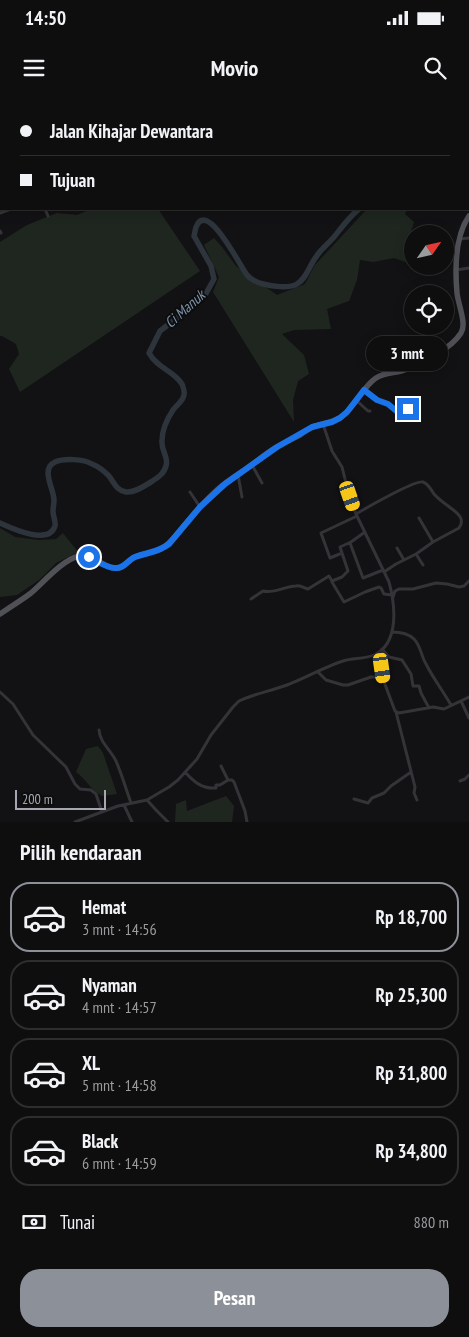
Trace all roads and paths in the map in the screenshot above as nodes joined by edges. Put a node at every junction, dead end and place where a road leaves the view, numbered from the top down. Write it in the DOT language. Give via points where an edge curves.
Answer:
graph roads {
  1 [pos="45,210"];
  2 [pos="48,216"];
  3 [pos="469,216"];
  4 [pos="469,238"];
  5 [pos="460,239"];
  6 [pos="469,268"];
  7 [pos="456,270"];
  8 [pos="364,390"];
  9 [pos="357,400"];
  10 [pos="414,407"];
  11 [pos="370,411"];
  12 [pos="323,424"];
  13 [pos="251,465"];
  14 [pos="238,474"];
  15 [pos="262,483"];
  16 [pos="190,492"];
  17 [pos="242,496"];
  18 [pos="200,507"];
  19 [pos="357,515"];
  20 [pos="419,518"];
  21 [pos="365,532"];
  22 [pos="433,542"];
  23 [pos="350,543"];
  24 [pos="397,548"];
  25 [pos="342,553"];
  26 [pos="416,554"];
  27 [pos="404,560"];
  28 [pos="422,565"];
  29 [pos="383,571"];
  30 [pos="332,581"];
  31 [pos="469,581"];
  32 [pos="392,595"];
  33 [pos="251,599"];
  34 [pos="392,603"];
  35 [pos="0,614"];
  36 [pos="392,632"];
  37 [pos="383,650"];
  38 [pos="318,672"];
  39 [pos="383,679"];
  40 [pos="0,692"];
  41 [pos="469,697"];
  42 [pos="461,701"];
  43 [pos="451,705"];
  44 [pos="429,708"];
  45 [pos="396,712"];
  46 [pos="469,718"];
  47 [pos="99,730"];
  48 [pos="221,766"];
  49 [pos="185,772"];
  50 [pos="411,772"];
  51 [pos="469,775"];
  52 [pos="228,780"];
  53 [pos="460,781"];
  54 [pos="354,799"];
  55 [pos="146,800"];
  56 [pos="417,800"];
  57 [pos="131,803"];
  58 [pos="124,805"];
  59 [pos="102,812"];
  60 [pos="88,820"];
  61 [pos="75,822"];
  62 [pos="132,822"];
  63 [pos="168,822"];
  64 [pos="247,822"];
  1 -- 2 [label="street"];
  3 -- 5 [label="main road"];
  4 -- 5 [label="street"];
  5 -- 7 [label="main road"];
  6 -- 7 [label="street"];
  7 -- 8 [label="main road" via="457,297 464,314 462,332 426,361 378,376"];
  8 -- 9 [label="main road"];
  8 -- 10 [label="street" via="400,414"];
  9 -- 11 [label="street"];
  9 -- 12 [label="main road" via="340,418"];
  12 -- 13 [label="main road" via="312,427"];
  12 -- 19 [label="street" via="342,467"];
  13 -- 14 [label="main road"];
  13 -- 15 [label="street"];
  14 -- 17 [label="street"];
  14 -- 18 [label="main road"];
  16 -- 18 [label="street"];
  18 -- 35 [label="main road" via="169,544 160,550 133,558 117,569 89,557 76,557"];
  19 -- 21 [label="street"];
  19 -- 22 [label="street" via="377,502 424,482 462,521 459,528"];
  19 -- 25 [label="street" via="321,533 330,558"];
  20 -- 22 [label="street"];
  21 -- 23 [label="street"];
  21 -- 29 [label="street"];
  22 -- 26 [label="street"];
  23 -- 25 [label="street" via="340,547"];
  23 -- 29 [label="street" via="363,578"];
  24 -- 27 [label="street"];
  25 -- 30 [label="street" via="348,572"];
  26 -- 27 [label="street"];
  26 -- 28 [label="street"];
  27 -- 29 [label="street"];
  29 -- 32 [label="street"];
  30 -- 32 [label="street" via="344,602 379,587 384,594"];
  30 -- 33 [label="street" via="329,576 306,589 298,585 263,591"];
  31 -- 34 [label="street" via="459,588 436,583 399,589 394,593"];
  32 -- 34 [label="street"];
  34 -- 36 [label="street" via="395,613"];
  36 -- 37 [label="street"];
  36 -- 43 [label="street" via="414,639"];
  37 -- 38 [label="street"];
  37 -- 39 [label="street"];
  37 -- 44 [label="street" via="390,658 402,660"];
  38 -- 39 [label="street" via="326,680 343,685 371,677"];
  38 -- 49 [label="street" via="239,701"];
  39 -- 45 [label="street"];
  40 -- 59 [label="street" via="14,704 33,735 66,766 75,784 96,794"];
  41 -- 42 [label="street"];
  42 -- 43 [label="street"];
  42 -- 46 [label="street"];
  43 -- 44 [label="street" via="444,709"];
  44 -- 45 [label="street"];
  45 -- 50 [label="street"];
  47 -- 57 [label="street" via="116,761"];
  48 -- 52 [label="street"];
  49 -- 52 [label="street" via="198,784 211,789"];
  49 -- 55 [label="street" via="169,787"];
  50 -- 54 [label="street" via="368,803"];
  50 -- 56 [label="street"];
  51 -- 53 [label="street"];
  52 -- 64 [label="street" via="234,782"];
  55 -- 57 [label="street"];
  55 -- 63 [label="street"];
  57 -- 58 [label="street"];
  58 -- 59 [label="street"];
  58 -- 62 [label="street"];
  59 -- 60 [label="street"];
  60 -- 61 [label="street"];
}
